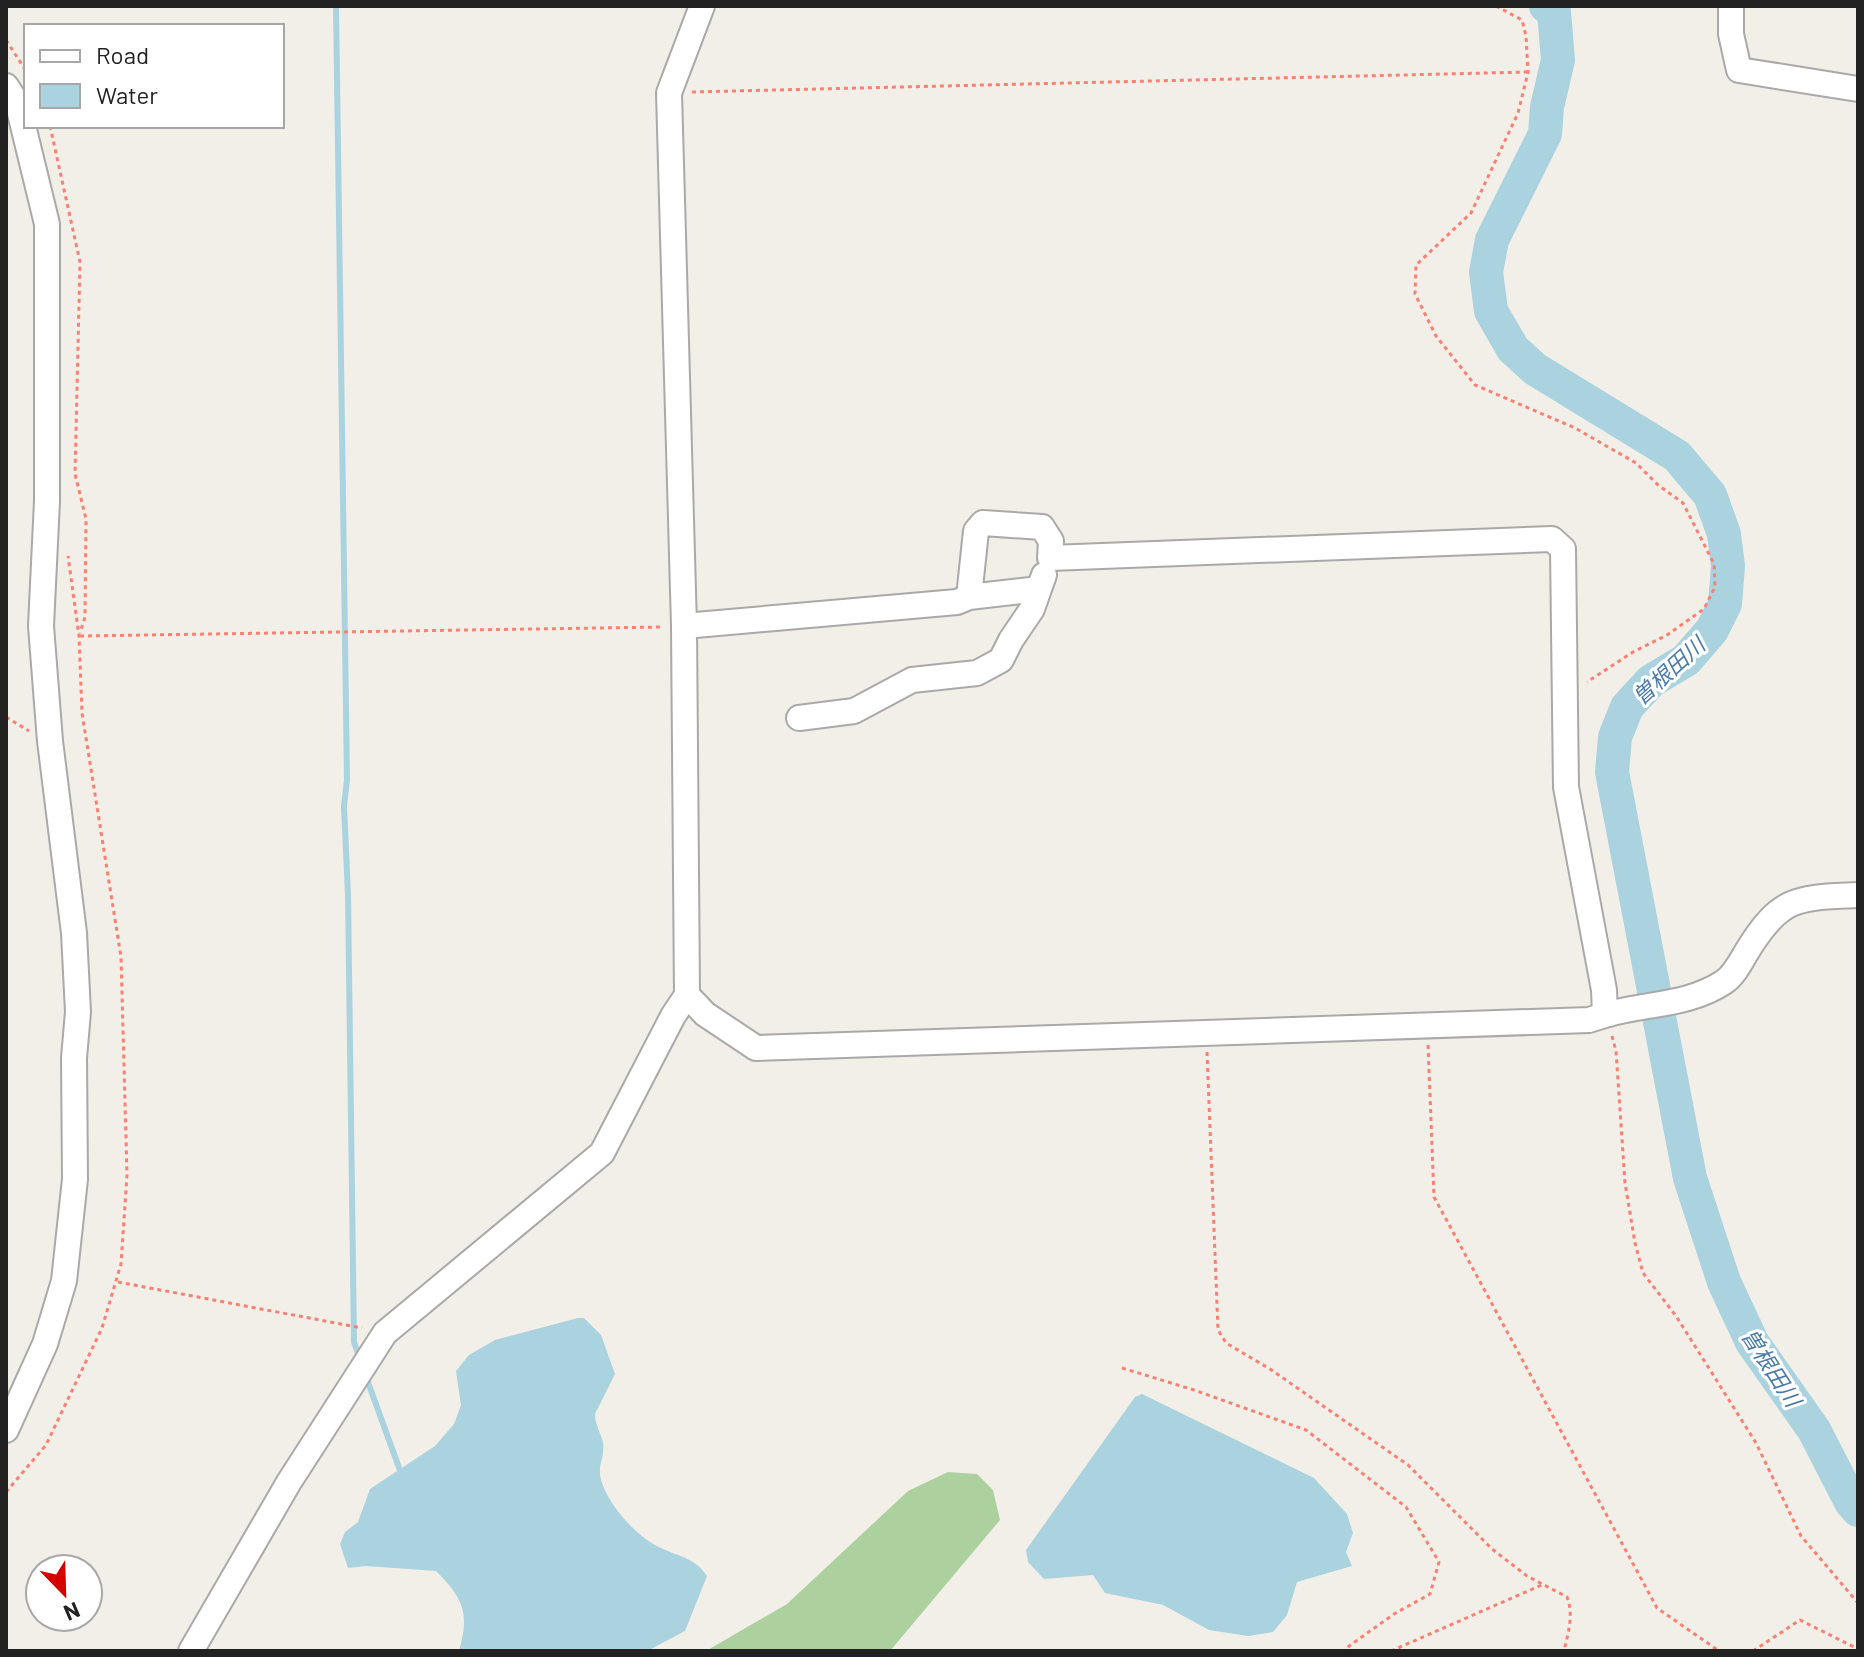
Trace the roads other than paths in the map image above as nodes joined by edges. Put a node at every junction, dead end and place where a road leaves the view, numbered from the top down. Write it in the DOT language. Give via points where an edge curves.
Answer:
graph roads {
  1 [pos="702,6"];
  2 [pos="1731,6"];
  3 [pos="6,86"];
  4 [pos="1858,89"];
  5 [pos="1050,558"];
  6 [pos="1039,589"];
  7 [pos="969,597"];
  8 [pos="684,626"];
  9 [pos="799,718"];
  10 [pos="1858,895"];
  11 [pos="687,995"];
  12 [pos="1612,1013"];
  13 [pos="6,1430"];
  14 [pos="191,1651"];
  1 -- 8 [label="street" via="669,93"];
  2 -- 4 [label="street" via="1739,70"];
  3 -- 13 [label="street" via="18,105 47,224 47,501 41,626 78,1012 75,1179 64,1281 45,1344"];
  5 -- 6 [label="street"];
  5 -- 7 [label="street" via="1051,541 1042,527 983,523 976,531"];
  5 -- 12 [label="street" via="1552,539 1563,549 1566,787"];
  6 -- 7 [label="street"];
  6 -- 9 [label="street" via="1001,660 989,667 912,680 854,711"];
  7 -- 8 [label="street"];
  8 -- 11 [label="street"];
  10 -- 12 [label="street" via="1807,898 1784,906 1767,921 1728,980 1686,1000"];
  11 -- 12 [label="street" via="705,1014 756,1048 1589,1020"];
  11 -- 14 [label="street" via="602,1153 385,1333 289,1482"];
}
